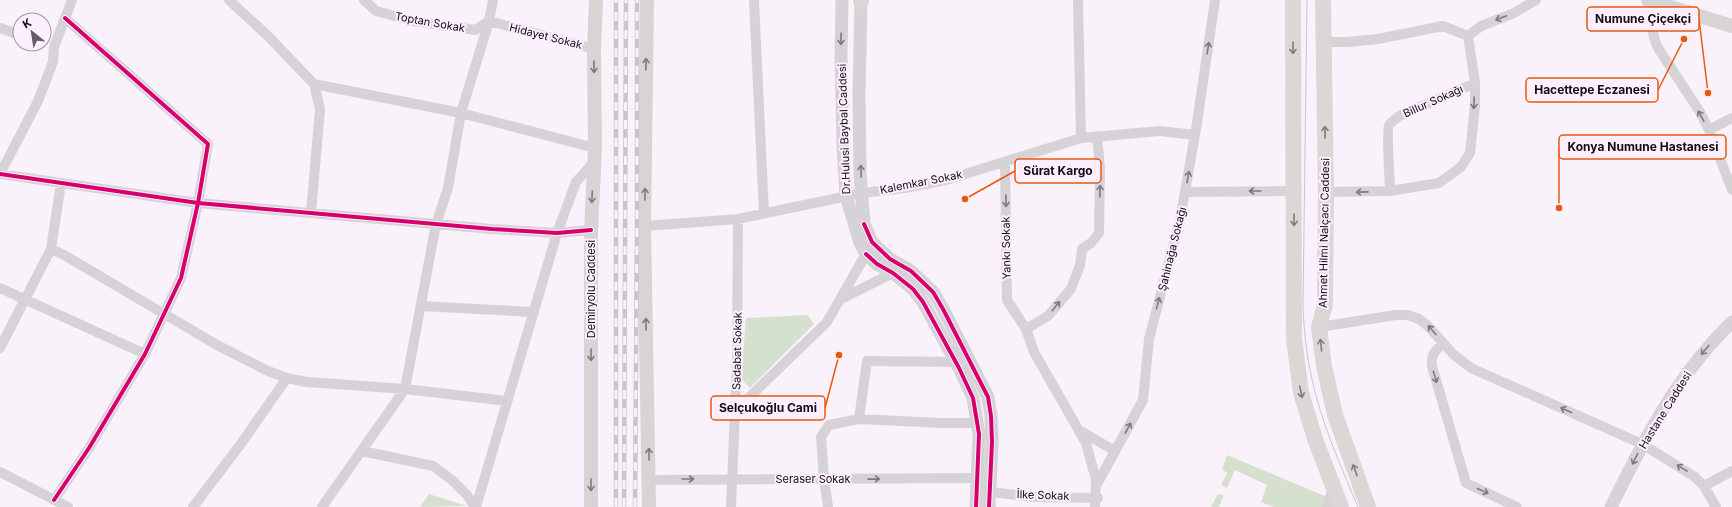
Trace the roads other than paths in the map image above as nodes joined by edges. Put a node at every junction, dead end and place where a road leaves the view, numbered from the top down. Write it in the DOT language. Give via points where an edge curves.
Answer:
graph roads {
  1 [pos="72,0"];
  2 [pos="228,0"];
  3 [pos="364,0"];
  4 [pos="493,0"];
  5 [pos="596,0"];
  6 [pos="647,0"];
  7 [pos="754,0"];
  8 [pos="842,0"];
  9 [pos="861,0"];
  10 [pos="1078,0"];
  11 [pos="1216,0"];
  12 [pos="1536,0"];
  13 [pos="1682,0"];
  14 [pos="1653,2"];
  15 [pos="1292,3"];
  16 [pos="1324,5"];
  17 [pos="1732,16"];
  18 [pos="65,18"];
  19 [pos="494,23"];
  20 [pos="1732,26"];
  21 [pos="0,28"];
  22 [pos="12,32"];
  23 [pos="1468,36"];
  24 [pos="52,41"];
  25 [pos="1323,42"];
  26 [pos="594,49"];
  27 [pos="50,52"];
  28 [pos="1475,83"];
  29 [pos="314,84"];
  30 [pos="461,113"];
  31 [pos="1732,118"];
  32 [pos="1709,130"];
  33 [pos="1098,136"];
  34 [pos="1195,136"];
  35 [pos="1081,138"];
  36 [pos="595,148"];
  37 [pos="594,162"];
  38 [pos="1005,162"];
  39 [pos="0,174"];
  40 [pos="61,183"];
  41 [pos="1732,190"];
  42 [pos="1294,191"];
  43 [pos="1390,191"];
  44 [pos="1185,192"];
  45 [pos="1326,192"];
  46 [pos="862,193"];
  47 [pos="846,196"];
  48 [pos="198,203"];
  49 [pos="311,213"];
  50 [pos="764,214"];
  51 [pos="738,219"];
  52 [pos="436,224"];
  53 [pos="644,226"];
  54 [pos="591,230"];
  55 [pos="556,233"];
  56 [pos="51,249"];
  57 [pos="866,254"];
  58 [pos="893,273"];
  59 [pos="0,288"];
  60 [pos="24,299"];
  61 [pos="841,299"];
  62 [pos="421,306"];
  63 [pos="533,312"];
  64 [pos="164,314"];
  65 [pos="1732,322"];
  66 [pos="1319,327"];
  67 [pos="1026,329"];
  68 [pos="1444,344"];
  69 [pos="0,348"];
  70 [pos="145,354"];
  71 [pos="956,362"];
  72 [pos="287,378"];
  73 [pos="405,389"];
  74 [pos="507,401"];
  75 [pos="736,410"];
  76 [pos="859,419"];
  77 [pos="977,423"];
  78 [pos="1078,430"];
  79 [pos="1642,444"];
  80 [pos="362,451"];
  81 [pos="1115,451"];
  82 [pos="1732,471"];
  83 [pos="0,472"];
  84 [pos="977,478"];
  85 [pos="732,479"];
  86 [pos="824,479"];
  87 [pos="649,480"];
  88 [pos="1096,486"];
  89 [pos="1704,486"];
  90 [pos="1334,490"];
  91 [pos="990,492"];
  92 [pos="54,500"];
  93 [pos="1096,501"];
  94 [pos="68,507"];
  95 [pos="193,507"];
  96 [pos="322,507"];
  97 [pos="475,507"];
  98 [pos="591,507"];
  99 [pos="649,507"];
  100 [pos="731,507"];
  101 [pos="828,507"];
  102 [pos="976,507"];
  103 [pos="989,507"];
  104 [pos="1328,507"];
  105 [pos="1341,507"];
  106 [pos="1368,507"];
  107 [pos="1517,507"];
  108 [pos="1610,507"];
  109 [pos="1716,507"];
  1 -- 18 [label="street"];
  2 -- 29 [label="street" via="269,37"];
  3 -- 19 [label="street, Toptan Sokak" via="376,11 413,21 475,30"];
  4 -- 19 [label="street"];
  5 -- 26 [label="main road, Demiryolu Caddesi"];
  53 -- 6 [label="main road, one-way"];
  7 -- 50 [label="street"];
  8 -- 47 [label="street, Dr.Hulusi Baybal Caddesi, one-way" via="841,56"];
  46 -- 9 [label="street, Dr.Hulusi Baybal Caddesi, one-way" via="859,92"];
  10 -- 35 [label="street"];
  34 -- 11 [label="street, Şahinağa Sokağı, one-way"];
  12 -- 23 [label="street, one-way" via="1512,14 1481,26"];
  13 -- 17 [label="main road"];
  14 -- 20 [label="main road"];
  32 -- 14 [label="street, one-way" via="1653,39"];
  15 -- 42 [label="main road, one-way"];
  16 -- 25 [label="main road, Ahmet Hilmi Nalçacı Caddesi"];
  18 -- 24 [label="street"];
  18 -- 48 [label="street" via="208,144"];
  19 -- 26 [label="street, Hidayet Sokak"];
  19 -- 30 [label="street"];
  21 -- 22 [label="street"];
  23 -- 25 [label="street" via="1443,26 1378,39"];
  23 -- 28 [label="street"];
  45 -- 25 [label="main road, Ahmet Hilmi Nalçacı Caddesi, one-way"];
  26 -- 36 [label="main road, Demiryolu Caddesi, one-way"];
  27 -- 39 [label="street" via="53,62 38,101"];
  28 -- 43 [label="street, Billur Sokağı" via="1398,116 1388,125"];
  28 -- 43 [label="street, one-way" via="1470,153 1461,167 1439,183"];
  29 -- 30 [label="street"];
  29 -- 49 [label="street" via="320,109"];
  30 -- 36 [label="street"];
  30 -- 52 [label="street" via="448,188"];
  31 -- 32 [label="street"];
  32 -- 41 [label="street"];
  33 -- 34 [label="street, Kalemkar Sokak" via="1160,131"];
  33 -- 35 [label="street, Kalemkar Sokak"];
  67 -- 33 [label="street, one-way" via="1048,316 1071,289 1080,265 1082,249 1099,233"];
  44 -- 34 [label="street, Şahinağa Sokağı, one-way"];
  35 -- 38 [label="street, Kalemkar Sokak"];
  36 -- 37 [label="main road, Demiryolu Caddesi"];
  37 -- 54 [label="main road, Demiryolu Caddesi, one-way"];
  37 -- 55 [label="street" via="576,182"];
  38 -- 46 [label="street, Kalemkar Sokak" via="946,180"];
  38 -- 67 [label="street, Yankı Sokak, one-way" via="1007,300"];
  39 -- 40 [label="street"];
  40 -- 48 [label="street"];
  40 -- 56 [label="street"];
  42 -- 44 [label="street, one-way"];
  42 -- 90 [label="main road, one-way" via="1294,339 1301,393"];
  43 -- 45 [label="street, one-way"];
  81 -- 44 [label="street, Şahinağa Sokağı, one-way" via="1143,400 1149,339"];
  45 -- 66 [label="main road, Ahmet Hilmi Nalçacı Caddesi" via="1325,304"];
  46 -- 47 [label="street, Kalemkar Sokak"];
  46 -- 91 [label="street, Dr.Hulusi Baybal Caddesi" via="864,224 872,242 933,292 988,397 992,442"];
  47 -- 50 [label="street, Kalemkar Sokak"];
  47 -- 57 [label="street, Dr.Hulusi Baybal Caddesi" via="860,243"];
  48 -- 49 [label="street"];
  48 -- 64 [label="street" via="181,278"];
  49 -- 52 [label="street"];
  50 -- 51 [label="street, Kalemkar Sokak"];
  51 -- 53 [label="street, Kalemkar Sokak"];
  51 -- 75 [label="street, Sadabat Sokak"];
  52 -- 55 [label="street"];
  52 -- 62 [label="street"];
  87 -- 53 [label="main road, one-way"];
  54 -- 55 [label="street"];
  54 -- 98 [label="main road, Demiryolu Caddesi, one-way"];
  55 -- 63 [label="street"];
  56 -- 60 [label="street"];
  56 -- 64 [label="street"];
  57 -- 58 [label="street"];
  57 -- 61 [label="street"];
  58 -- 61 [label="street"];
  58 -- 71 [label="street" via="913,289 923,302"];
  59 -- 60 [label="street"];
  60 -- 69 [label="street"];
  60 -- 70 [label="street"];
  61 -- 75 [label="street" via="827,322"];
  62 -- 63 [label="street"];
  62 -- 73 [label="street"];
  63 -- 74 [label="street"];
  64 -- 70 [label="street"];
  64 -- 72 [label="street" via="217,346"];
  65 -- 79 [label="street, Hastane Caddesi, one-way" via="1680,382"];
  68 -- 66 [label="street, one-way" via="1428,326 1408,315"];
  106 -- 66 [label="main road, Ahmet Hilmi Nalçacı Caddesi, one-way" via="1335,415 1324,366"];
  67 -- 78 [label="street, Yankı Sokak" via="1034,352"];
  79 -- 68 [label="street, one-way" via="1482,374 1462,362"];
  68 -- 107 [label="street, one-way" via="1436,349 1431,357 1432,366 1466,483"];
  70 -- 92 [label="street" via="89,448"];
  71 -- 76 [label="street" via="867,361"];
  71 -- 77 [label="street" via="973,398"];
  72 -- 73 [label="street" via="307,382"];
  72 -- 95 [label="street"];
  73 -- 74 [label="street"];
  73 -- 80 [label="street"];
  74 -- 97 [label="street"];
  75 -- 85 [label="street, Sadabat Sokak"];
  76 -- 77 [label="street"];
  76 -- 86 [label="street" via="829,425 821,437"];
  77 -- 84 [label="street"];
  78 -- 81 [label="street"];
  78 -- 88 [label="street, Yankı Sokak" via="1086,443"];
  89 -- 79 [label="street, one-way" via="1695,477"];
  79 -- 108 [label="street, Hastane Caddesi, one-way"];
  80 -- 96 [label="street"];
  80 -- 97 [label="street" via="433,466 457,485"];
  81 -- 88 [label="street, Şahinağa Sokağı"];
  82 -- 89 [label="street"];
  83 -- 92 [label="street"];
  86 -- 84 [label="street, Seraser Sokak, one-way"];
  84 -- 102 [label="street"];
  85 -- 86 [label="street, Seraser Sokak"];
  87 -- 85 [label="street, Seraser Sokak, one-way"];
  85 -- 100 [label="street, Sadabat Sokak"];
  86 -- 101 [label="street"];
  87 -- 99 [label="main road"];
  88 -- 93 [label="street"];
  89 -- 109 [label="street"];
  90 -- 104 [label="street"];
  90 -- 105 [label="main road"];
  91 -- 93 [label="street, İlke Sokak"];
  91 -- 103 [label="street"];
  92 -- 94 [label="street"];
}
